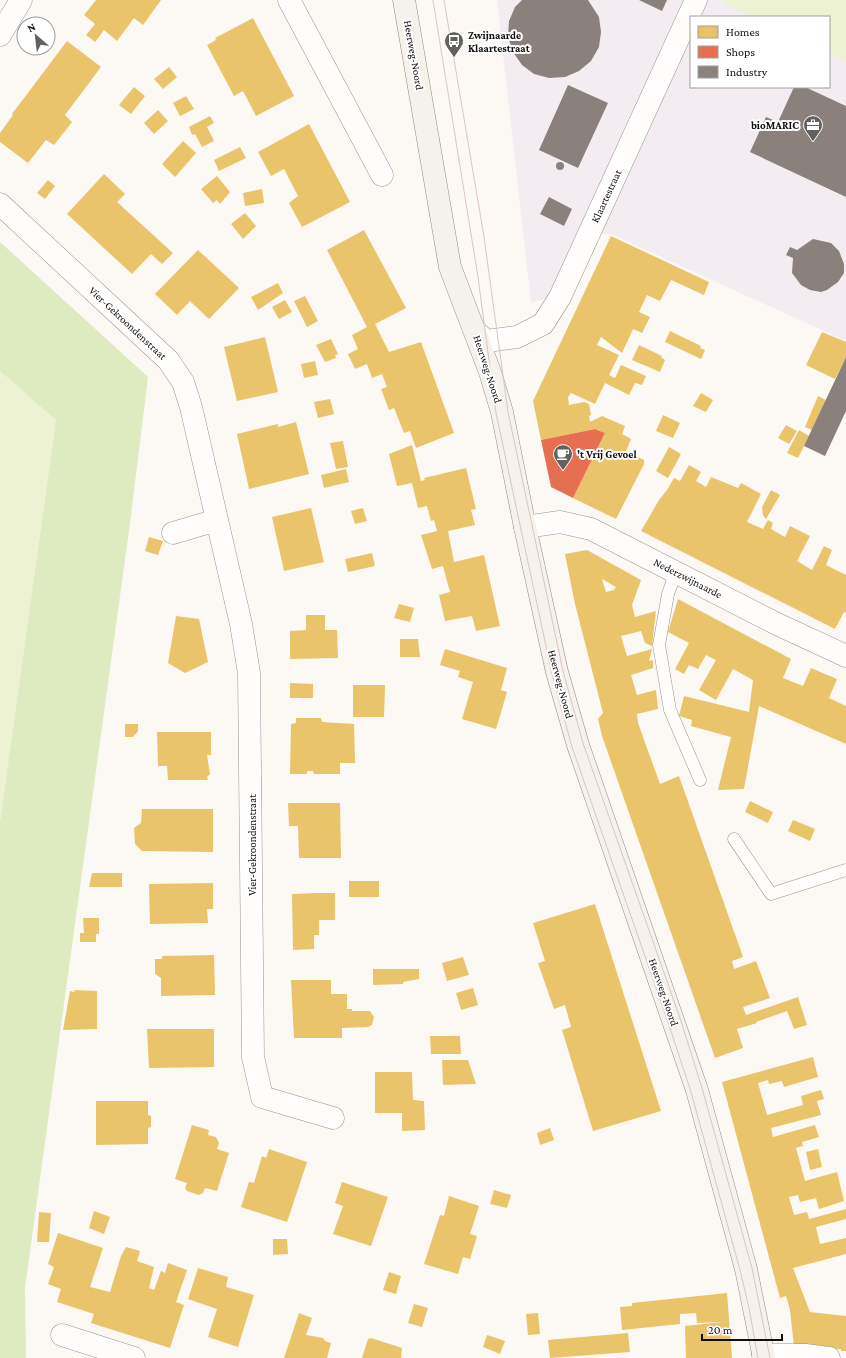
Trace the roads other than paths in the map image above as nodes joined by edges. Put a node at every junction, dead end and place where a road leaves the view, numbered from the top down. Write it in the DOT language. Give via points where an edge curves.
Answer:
graph roads {
  1 [pos="289,0"];
  2 [pos="404,0"];
  3 [pos="696,0"];
  4 [pos="17,1"];
  5 [pos="0,35"];
  6 [pos="382,175"];
  7 [pos="0,204"];
  8 [pos="477,333"];
  9 [pos="217,520"];
  10 [pos="525,527"];
  11 [pos="173,532"];
  12 [pos="676,572"];
  13 [pos="846,656"];
  14 [pos="700,780"];
  15 [pos="734,839"];
  16 [pos="846,870"];
  17 [pos="333,1118"];
  18 [pos="62,1336"];
  19 [pos="764,1356"];
  20 [pos="134,1358"];
  21 [pos="829,1358"];
  1 -- 6 [label="street"];
  2 -- 8 [label="street, Heerweg-Noord" via="450,267"];
  3 -- 8 [label="street, Klaartestraat" via="560,297 543,324 517,337 486,341"];
  4 -- 5 [label="street"];
  7 -- 9 [label="street, Vier-Gekroondenstraat" via="168,360 183,382 191,407"];
  8 -- 10 [label="street, Heerweg-Noord" via="502,412"];
  9 -- 11 [label="street"];
  9 -- 17 [label="street, Vier-Gekroondenstraat" via="241,624 249,673 253,1057 262,1097"];
  10 -- 12 [label="street, Nederzwijnaarde" via="560,522 591,529"];
  10 -- 19 [label="street, Heerweg-Noord" via="557,672 578,745 697,1090 746,1269"];
  12 -- 13 [label="street, Nederzwijnaarde"];
  12 -- 14 [label="lane" via="668,594 660,645 670,710"];
  15 -- 16 [label="lane" via="771,894"];
  18 -- 20 [label="street"];
  19 -- 21 [label="street" via="805,1355"];
}
